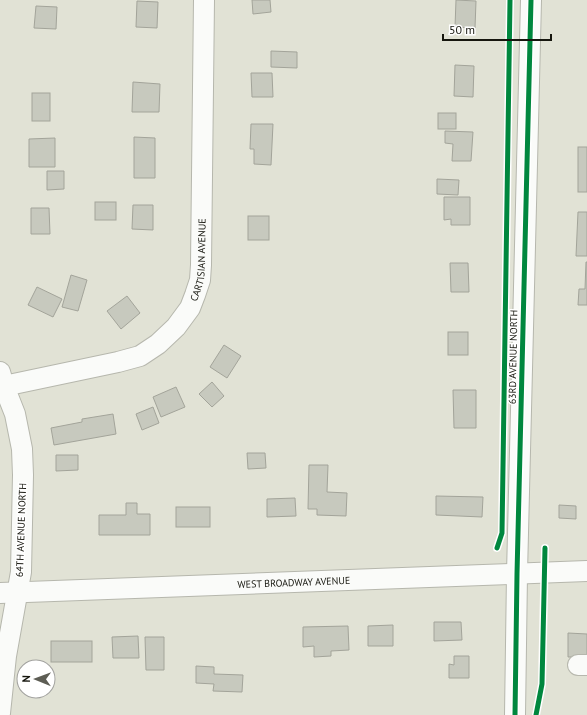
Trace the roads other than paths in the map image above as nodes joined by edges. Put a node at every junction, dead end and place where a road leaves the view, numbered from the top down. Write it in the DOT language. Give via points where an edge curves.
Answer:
graph roads {
  1 [pos="204,0"];
  2 [pos="531,0"];
  3 [pos="2,379"];
  4 [pos="587,571"];
  5 [pos="517,574"];
  6 [pos="9,592"];
  7 [pos="0,713"];
  8 [pos="515,715"];
  1 -- 3 [label="street, CARTISIAN AVENUE" via="200,280 190,308 176,327 140,356 118,362"];
  2 -- 5 [label="street, 63RD AVENUE NORTH"];
  3 -- 6 [label="street, 64TH AVENUE NORTH" via="15,414 22,449 23,475 21,572"];
  4 -- 5 [label="street, WEST BROADWAY AVENUE"];
  5 -- 6 [label="street, WEST BROADWAY AVENUE"];
  5 -- 8 [label="street, 63RD AVENUE NORTH"];
  6 -- 7 [label="street, 64TH AVENUE NORTH"];
}
